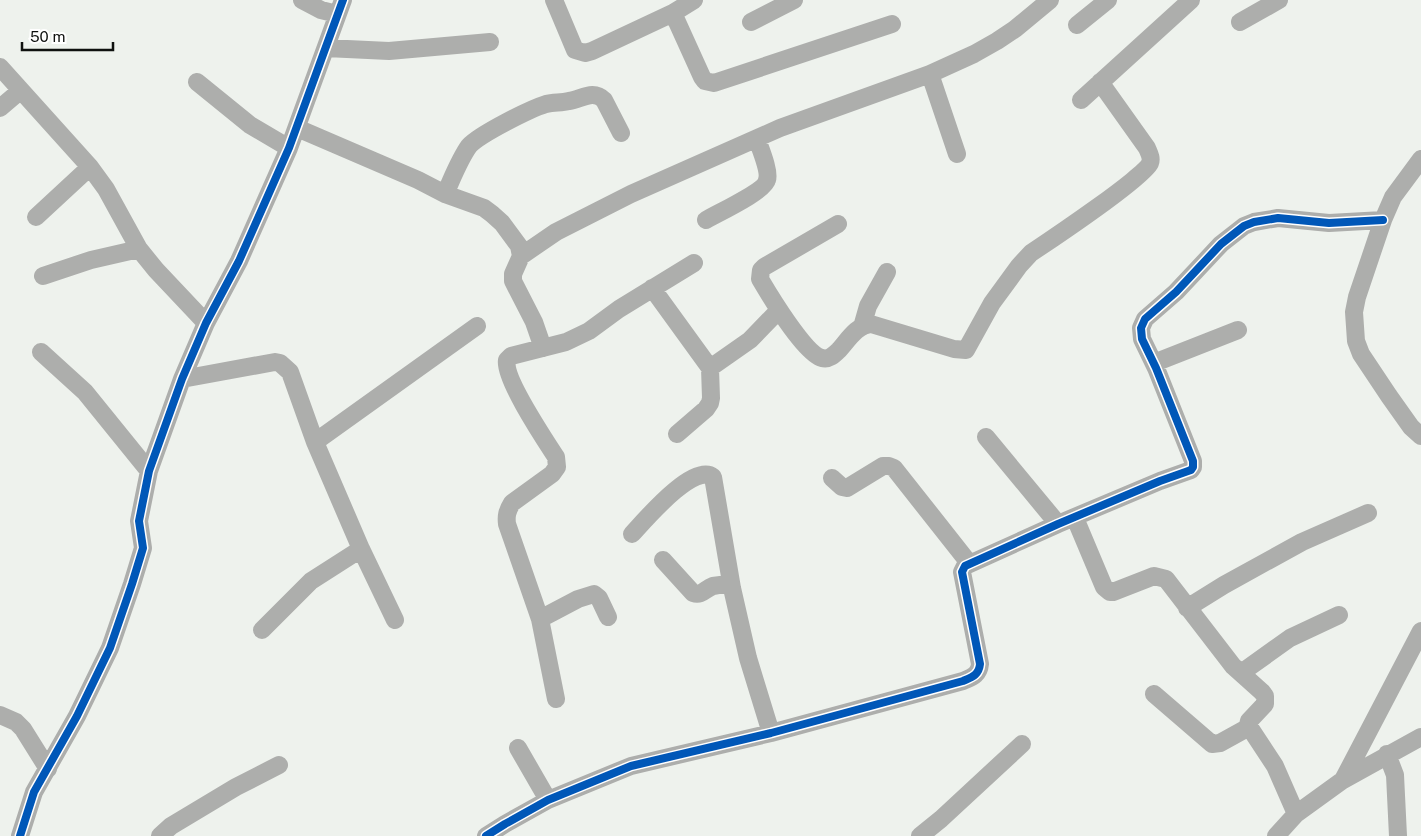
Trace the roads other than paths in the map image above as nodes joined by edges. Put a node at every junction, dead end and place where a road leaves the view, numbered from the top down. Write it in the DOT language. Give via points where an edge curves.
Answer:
graph roads {
  1 [pos="302,0"];
  2 [pos="694,0"];
  3 [pos="794,0"];
  4 [pos="1050,0"];
  5 [pos="1108,0"];
  6 [pos="1191,0"];
  7 [pos="1279,0"];
  8 [pos="558,1"];
  9 [pos="340,7"];
  10 [pos="673,13"];
  11 [pos="751,22"];
  12 [pos="1240,22"];
  13 [pos="892,24"];
  14 [pos="1077,25"];
  15 [pos="490,42"];
  16 [pos="326,48"];
  17 [pos="0,66"];
  18 [pos="930,74"];
  19 [pos="197,82"];
  20 [pos="1100,82"];
  21 [pos="20,91"];
  22 [pos="1082,100"];
  23 [pos="0,108"];
  24 [pos="297,128"];
  25 [pos="621,133"];
  26 [pos="757,139"];
  27 [pos="289,148"];
  28 [pos="957,154"];
  29 [pos="1421,158"];
  30 [pos="90,167"];
  31 [pos="445,194"];
  32 [pos="36,217"];
  33 [pos="706,220"];
  34 [pos="1384,220"];
  35 [pos="838,224"];
  36 [pos="139,249"];
  37 [pos="521,256"];
  38 [pos="694,263"];
  39 [pos="887,272"];
  40 [pos="43,276"];
  41 [pos="652,288"];
  42 [pos="779,310"];
  43 [pos="206,323"];
  44 [pos="477,326"];
  45 [pos="862,326"];
  46 [pos="1238,330"];
  47 [pos="543,348"];
  48 [pos="41,352"];
  49 [pos="1154,363"];
  50 [pos="710,368"];
  51 [pos="182,379"];
  52 [pos="677,434"];
  53 [pos="1421,436"];
  54 [pos="986,437"];
  55 [pos="315,442"];
  56 [pos="148,471"];
  57 [pos="832,478"];
  58 [pos="1368,513"];
  59 [pos="1075,518"];
  60 [pos="1058,524"];
  61 [pos="632,534"];
  62 [pos="361,549"];
  63 [pos="663,560"];
  64 [pos="970,563"];
  65 [pos="731,584"];
  66 [pos="1187,608"];
  67 [pos="1339,615"];
  68 [pos="608,617"];
  69 [pos="540,619"];
  70 [pos="395,620"];
  71 [pos="262,630"];
  72 [pos="1421,631"];
  73 [pos="1241,674"];
  74 [pos="1154,694"];
  75 [pos="556,699"];
  76 [pos="0,714"];
  77 [pos="1249,727"];
  78 [pos="771,733"];
  79 [pos="1421,737"];
  80 [pos="1022,744"];
  81 [pos="518,748"];
  82 [pos="1387,754"];
  83 [pos="279,765"];
  84 [pos="48,769"];
  85 [pos="1343,780"];
  86 [pos="548,800"];
  87 [pos="1296,814"];
  88 [pos="20,836"];
  89 [pos="160,836"];
  90 [pos="486,836"];
  91 [pos="920,836"];
  92 [pos="1276,836"];
  93 [pos="1398,836"];
  1 -- 9 [label="street" via="322,10"];
  2 -- 10 [label="street"];
  3 -- 11 [label="street"];
  4 -- 18 [label="street" via="997,41"];
  5 -- 14 [label="street"];
  6 -- 20 [label="street"];
  7 -- 12 [label="street"];
  8 -- 10 [label="street" via="575,50 585,52"];
  9 -- 16 [label="street"];
  10 -- 13 [label="street" via="702,77 714,83"];
  15 -- 16 [label="street" via="389,51"];
  16 -- 24 [label="street"];
  17 -- 21 [label="street"];
  18 -- 26 [label="street"];
  18 -- 28 [label="street"];
  19 -- 27 [label="street" via="250,125"];
  20 -- 22 [label="street"];
  20 -- 45 [label="street" via="1147,148 1150,165 1019,266 992,303 966,350 876,325"];
  21 -- 23 [label="street"];
  21 -- 30 [label="street"];
  24 -- 27 [label="street"];
  24 -- 31 [label="street"];
  25 -- 31 [label="street" via="600,96 591,94 546,104 478,138 470,146"];
  26 -- 33 [label="street" via="767,172 766,183 758,191"];
  26 -- 37 [label="street" via="631,194 556,232"];
  27 -- 43 [label="street" via="239,261"];
  29 -- 34 [label="street" via="1394,197"];
  30 -- 32 [label="street"];
  30 -- 36 [label="street"];
  31 -- 37 [label="street" via="492,214 515,239"];
  34 -- 49 [label="street" via="1335,223 1278,218 1244,226 1221,244 1176,292 1145,319 1142,338"];
  34 -- 53 [label="street" via="1357,297 1354,312 1356,341 1389,396"];
  35 -- 42 [label="street" via="761,270 760,279"];
  36 -- 40 [label="street"];
  36 -- 43 [label="street"];
  37 -- 47 [label="street" via="513,274 514,280"];
  38 -- 41 [label="street"];
  39 -- 45 [label="street" via="868,306"];
  41 -- 47 [label="street" via="589,331"];
  41 -- 50 [label="street"];
  42 -- 45 [label="street" via="812,352 828,359"];
  42 -- 50 [label="street" via="750,340"];
  43 -- 51 [label="street"];
  44 -- 55 [label="street"];
  46 -- 49 [label="street"];
  47 -- 69 [label="street" via="511,356 506,364 530,416 558,463 552,474 512,503 506,517"];
  48 -- 56 [label="street" via="85,392"];
  49 -- 59 [label="street" via="1194,461 1191,470"];
  50 -- 52 [label="street" via="710,403"];
  51 -- 55 [label="street" via="280,363 290,372"];
  51 -- 56 [label="street"];
  54 -- 60 [label="street"];
  55 -- 62 [label="street"];
  56 -- 84 [label="street" via="139,521 143,548 132,584 110,648"];
  57 -- 64 [label="street" via="845,488 884,466 894,468"];
  58 -- 66 [label="street" via="1302,542"];
  59 -- 60 [label="street"];
  59 -- 66 [label="street" via="1107,591 1113,592 1160,576 1170,583"];
  60 -- 64 [label="street"];
  61 -- 65 [label="street" via="667,496 698,475 710,474 715,482"];
  62 -- 70 [label="street"];
  62 -- 71 [label="street" via="310,581"];
  63 -- 65 [label="street" via="698,595 711,587"];
  64 -- 78 [label="street" via="962,572 980,664 978,673 963,682"];
  65 -- 78 [label="street" via="748,658"];
  66 -- 73 [label="street"];
  67 -- 73 [label="street" via="1290,638"];
  68 -- 69 [label="street" via="594,594"];
  69 -- 75 [label="street"];
  72 -- 85 [label="street"];
  73 -- 77 [label="street" via="1262,692 1266,700 1249,721"];
  74 -- 77 [label="street" via="1212,744"];
  76 -- 84 [label="street" via="23,729"];
  77 -- 87 [label="street" via="1275,766"];
  78 -- 86 [label="street" via="631,766"];
  79 -- 82 [label="street"];
  80 -- 91 [label="street"];
  81 -- 86 [label="street"];
  82 -- 85 [label="street"];
  82 -- 93 [label="street" via="1395,775"];
  83 -- 89 [label="street" via="236,787"];
  84 -- 88 [label="street" via="34,792"];
  85 -- 87 [label="street"];
  86 -- 90 [label="street"];
  87 -- 92 [label="street"];
}
